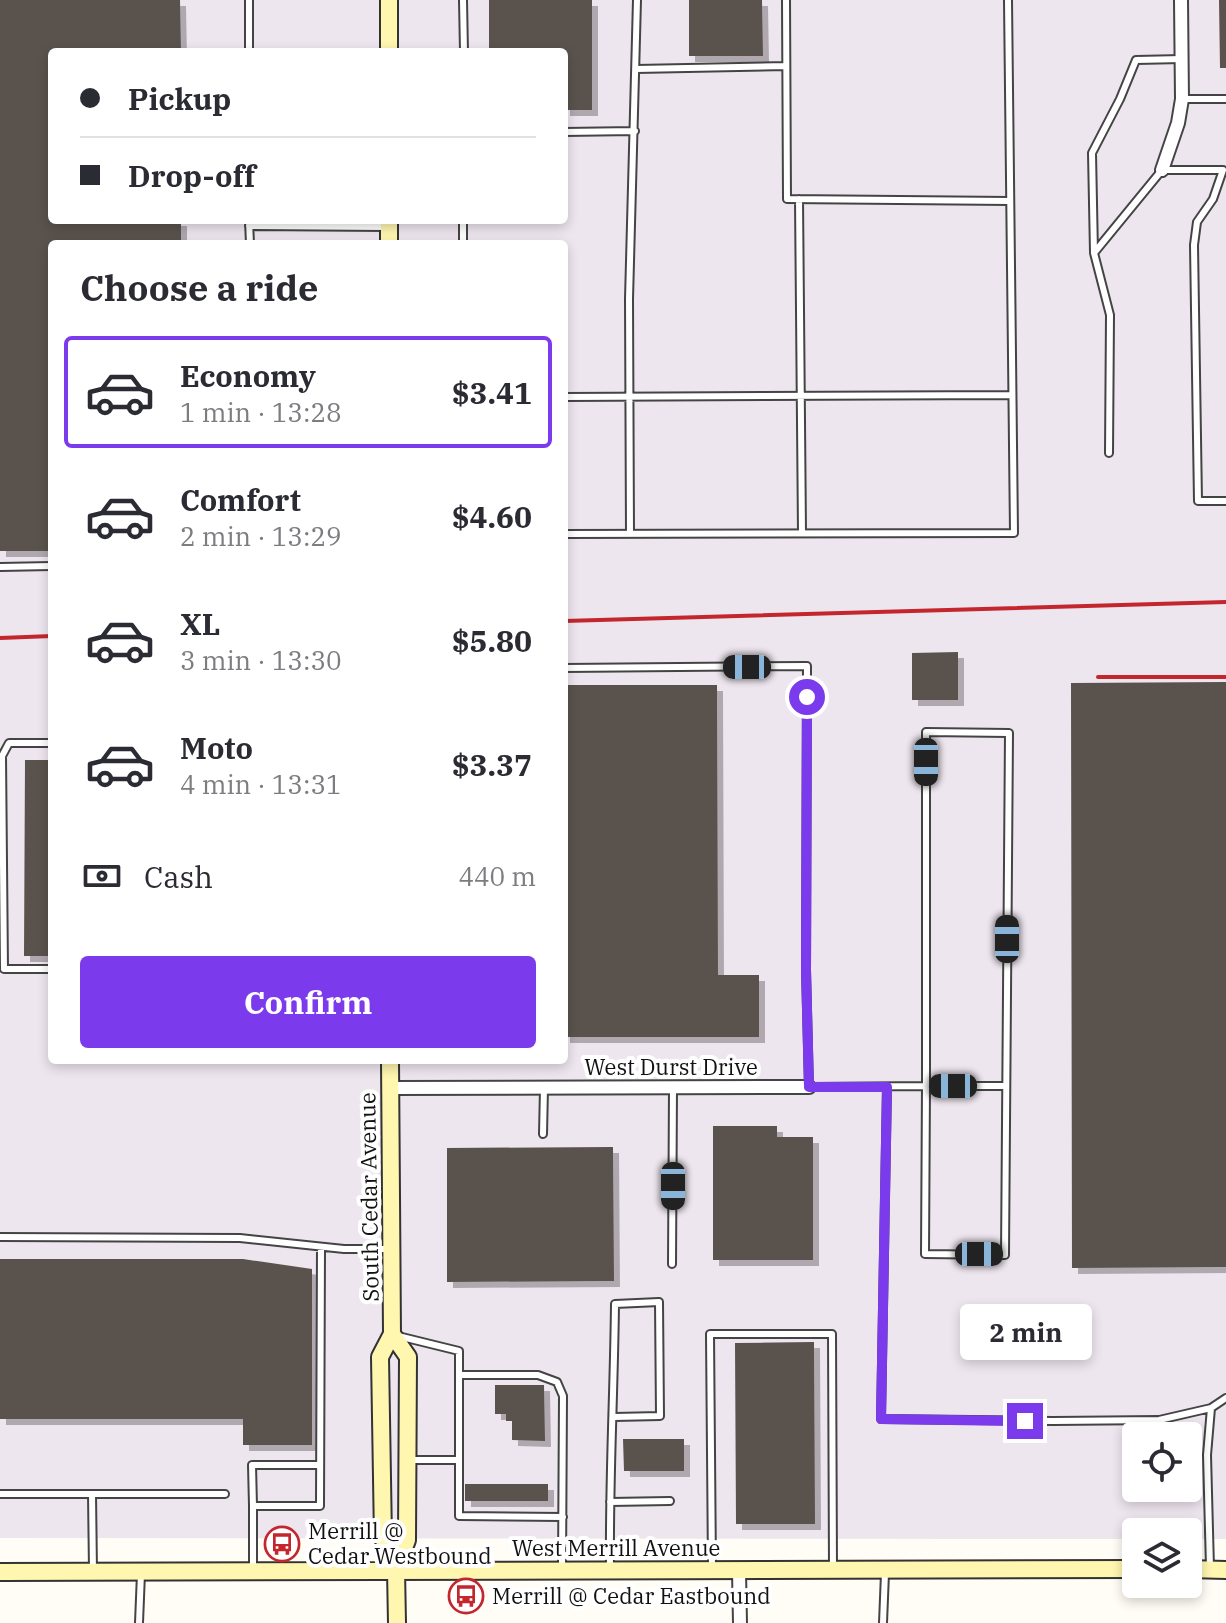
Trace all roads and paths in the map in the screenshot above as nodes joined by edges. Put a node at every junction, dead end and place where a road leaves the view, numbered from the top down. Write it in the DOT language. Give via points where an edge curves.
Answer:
graph roads {
  1 [pos="249,0"];
  2 [pos="389,0"];
  3 [pos="463,0"];
  4 [pos="637,0"];
  5 [pos="786,0"];
  6 [pos="1008,0"];
  7 [pos="1181,0"];
  8 [pos="249,48"];
  9 [pos="389,48"];
  10 [pos="464,48"];
  11 [pos="1182,59"];
  12 [pos="786,66"];
  13 [pos="636,69"];
  14 [pos="1182,99"];
  15 [pos="1226,99"];
  16 [pos="635,131"];
  17 [pos="568,132"];
  18 [pos="1162,170"];
  19 [pos="1225,170"];
  20 [pos="799,199"];
  21 [pos="1010,201"];
  22 [pos="269,224"];
  23 [pos="389,230"];
  24 [pos="1094,253"];
  25 [pos="1012,395"];
  26 [pos="568,397"];
  27 [pos="801,397"];
  28 [pos="630,398"];
  29 [pos="1109,453"];
  30 [pos="1226,501"];
  31 [pos="802,533"];
  32 [pos="568,534"];
  33 [pos="630,534"];
  34 [pos="48,566"];
  35 [pos="0,567"];
  36 [pos="568,668"];
  37 [pos="48,743"];
  38 [pos="48,969"];
  39 [pos="390,1064"];
  40 [pos="926,1086"];
  41 [pos="1006,1086"];
  42 [pos="809,1087"];
  43 [pos="887,1087"];
  44 [pos="390,1088"];
  45 [pos="544,1088"];
  46 [pos="673,1088"];
  47 [pos="543,1134"];
  48 [pos="0,1237"];
  49 [pos="321,1247"];
  50 [pos="391,1249"];
  51 [pos="672,1264"];
  52 [pos="392,1334"];
  53 [pos="460,1375"];
  54 [pos="1226,1398"];
  55 [pos="1211,1408"];
  56 [pos="614,1417"];
  57 [pos="407,1460"];
  58 [pos="459,1460"];
  59 [pos="320,1465"];
  60 [pos="0,1494"];
  61 [pos="92,1494"];
  62 [pos="225,1494"];
  63 [pos="670,1501"];
  64 [pos="610,1502"];
  65 [pos="253,1506"];
  66 [pos="563,1517"];
  67 [pos="562,1569"];
  68 [pos="610,1569"];
  69 [pos="833,1569"];
  70 [pos="885,1569"];
  71 [pos="1122,1569"];
  72 [pos="396,1570"];
  73 [pos="1218,1570"];
  74 [pos="253,1571"];
  75 [pos="712,1571"];
  76 [pos="739,1571"];
  77 [pos="0,1572"];
  78 [pos="93,1573"];
  79 [pos="141,1573"];
  80 [pos="139,1623"];
  81 [pos="397,1623"];
  82 [pos="740,1623"];
  83 [pos="883,1623"];
  1 -- 8 [label="lane"];
  2 -- 9 [label="main road"];
  3 -- 10 [label="lane"];
  4 -- 13 [label="lane"];
  5 -- 12 [label="lane"];
  6 -- 21 [label="lane"];
  7 -- 11 [label="street"];
  11 -- 14 [label="street"];
  11 -- 24 [label="lane" via="1136,60 1099,136 1092,153"];
  12 -- 13 [label="lane"];
  12 -- 20 [label="lane" via="787,199"];
  13 -- 16 [label="lane"];
  14 -- 15 [label="lane"];
  14 -- 18 [label="street"];
  16 -- 17 [label="lane"];
  16 -- 28 [label="lane"];
  18 -- 19 [label="lane"];
  18 -- 24 [label="lane"];
  19 -- 30 [label="lane" via="1197,222 1194,245 1198,501"];
  20 -- 21 [label="lane"];
  20 -- 27 [label="lane"];
  21 -- 25 [label="lane"];
  22 -- 23 [label="lane"];
  24 -- 29 [label="lane" via="1110,315"];
  25 -- 27 [label="lane"];
  25 -- 31 [label="lane" via="1014,533"];
  26 -- 28 [label="lane"];
  27 -- 28 [label="lane"];
  27 -- 31 [label="lane"];
  28 -- 33 [label="lane"];
  31 -- 33 [label="lane"];
  32 -- 33 [label="lane"];
  34 -- 35 [label="lane"];
  36 -- 42 [label="lane" via="807,666"];
  37 -- 38 [label="lane" via="9,743 2,756 4,969"];
  39 -- 44 [label="main road, South Cedar Avenue"];
  40 -- 41 [label="lane"];
  40 -- 41 [label="lane" via="925,1254 1005,1255"];
  40 -- 41 [label="lane" via="926,732 1009,733"];
  40 -- 43 [label="lane"];
  42 -- 43 [label="lane"];
  42 -- 46 [label="street, West Durst Drive"];
  43 -- 55 [label="lane" via="881,1419 1159,1420"];
  44 -- 45 [label="street, West Durst Drive"];
  44 -- 50 [label="main road, South Cedar Avenue"];
  45 -- 46 [label="street, West Durst Drive"];
  45 -- 47 [label="lane"];
  46 -- 51 [label="lane"];
  48 -- 49 [label="lane" via="240,1238"];
  49 -- 50 [label="lane"];
  49 -- 59 [label="lane"];
  50 -- 52 [label="main road, South Cedar Avenue"];
  52 -- 53 [label="lane" via="459,1351"];
  52 -- 57 [label="main road, South Cedar Avenue" via="408,1357"];
  52 -- 72 [label="main road, South Cedar Avenue" via="380,1357 383,1538"];
  53 -- 58 [label="lane"];
  53 -- 66 [label="lane" via="538,1375 557,1382 563,1396"];
  54 -- 55 [label="lane"];
  55 -- 73 [label="lane" via="1207,1455"];
  56 -- 56 [label="lane" via="615,1304 659,1302 660,1416"];
  56 -- 64 [label="lane"];
  57 -- 58 [label="lane"];
  57 -- 72 [label="main road, South Cedar Avenue" via="407,1540"];
  58 -- 66 [label="lane" via="459,1516"];
  59 -- 65 [label="lane" via="320,1506"];
  59 -- 65 [label="lane" via="252,1465"];
  60 -- 61 [label="lane"];
  61 -- 62 [label="lane"];
  61 -- 78 [label="lane"];
  63 -- 64 [label="lane"];
  64 -- 68 [label="lane"];
  65 -- 74 [label="lane"];
  66 -- 67 [label="lane"];
  67 -- 68 [label="main road, West Merrill Avenue"];
  67 -- 72 [label="main road, West Merrill Avenue"];
  68 -- 75 [label="main road, West Merrill Avenue"];
  69 -- 70 [label="main road, West Merrill Avenue"];
  69 -- 75 [label="lane" via="832,1334 710,1334"];
  69 -- 76 [label="main road, West Merrill Avenue"];
  70 -- 71 [label="main road, West Merrill Avenue"];
  70 -- 83 [label="lane"];
  72 -- 74 [label="main road, West Merrill Avenue"];
  72 -- 81 [label="main road, South Cedar Avenue"];
  74 -- 79 [label="main road, West Merrill Avenue"];
  75 -- 76 [label="main road, West Merrill Avenue"];
  76 -- 82 [label="street"];
  77 -- 78 [label="main road, West Merrill Avenue"];
  78 -- 79 [label="main road, West Merrill Avenue"];
  79 -- 80 [label="lane"];
}
